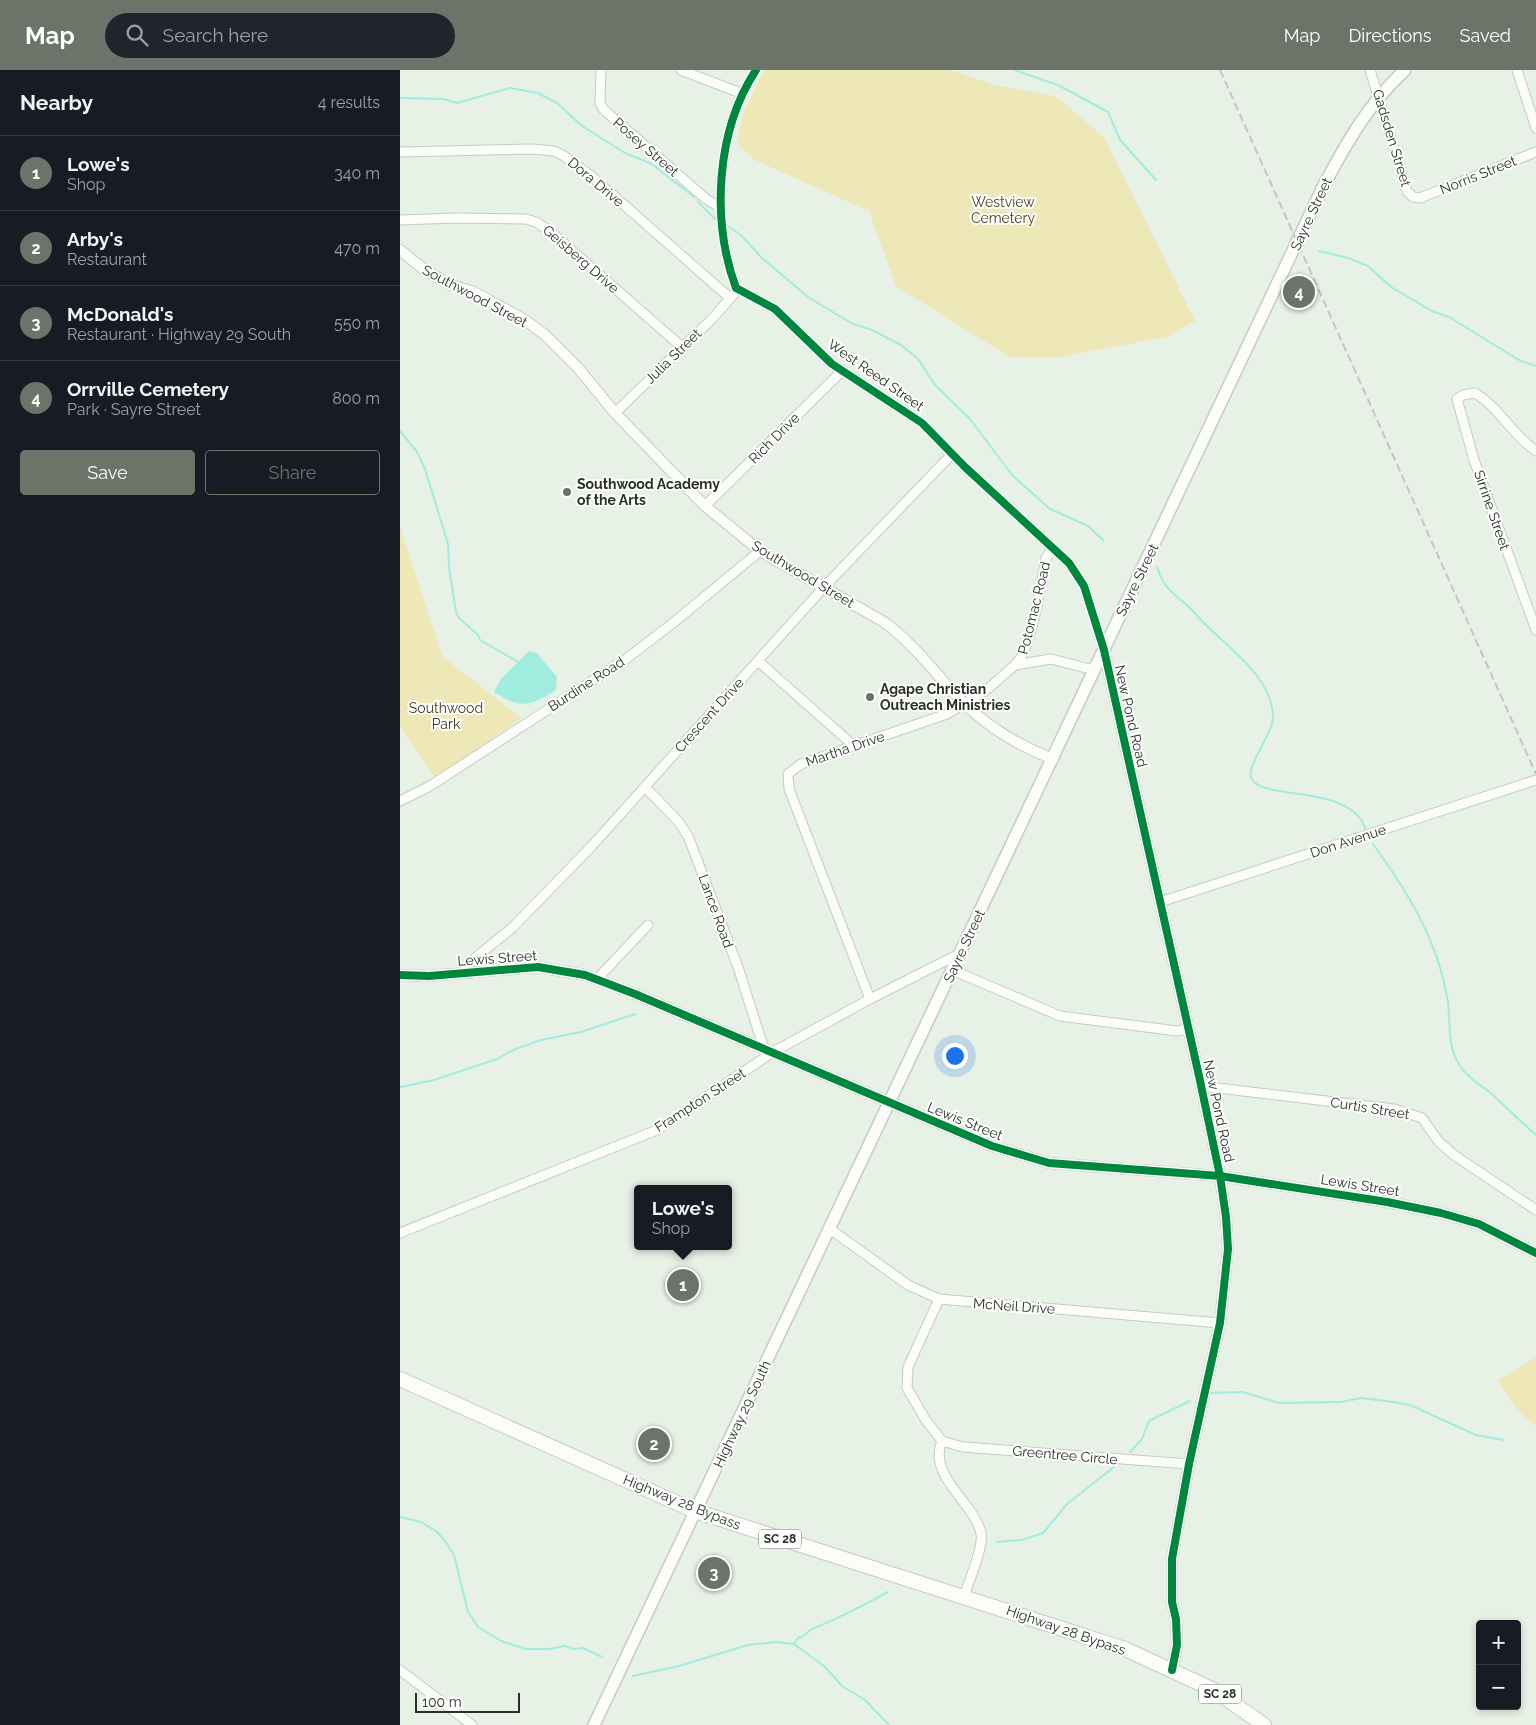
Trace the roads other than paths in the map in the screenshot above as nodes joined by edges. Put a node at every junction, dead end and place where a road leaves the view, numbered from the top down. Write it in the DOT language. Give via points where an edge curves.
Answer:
graph roads {
  1 [pos="601,70"];
  2 [pos="681,70"];
  3 [pos="756,70"];
  4 [pos="1370,70"];
  5 [pos="1405,70"];
  6 [pos="1517,70"];
  7 [pos="743,94"];
  8 [pos="1378,97"];
  9 [pos="1536,128"];
  10 [pos="400,152"];
  11 [pos="1536,152"];
  12 [pos="1420,198"];
  13 [pos="721,208"];
  14 [pos="400,220"];
  15 [pos="400,250"];
  16 [pos="738,290"];
  17 [pos="730,298"];
  18 [pos="683,348"];
  19 [pos="843,370"];
  20 [pos="615,413"];
  21 [pos="1536,451"];
  22 [pos="952,454"];
  23 [pos="705,506"];
  24 [pos="1052,549"];
  25 [pos="760,551"];
  26 [pos="824,587"];
  27 [pos="1536,630"];
  28 [pos="1104,650"];
  29 [pos="758,661"];
  30 [pos="1015,665"];
  31 [pos="1094,670"];
  32 [pos="966,704"];
  33 [pos="853,745"];
  34 [pos="1053,759"];
  35 [pos="1536,780"];
  36 [pos="645,787"];
  37 [pos="400,801"];
  38 [pos="1160,902"];
  39 [pos="648,925"];
  40 [pos="960,954"];
  41 [pos="952,970"];
  42 [pos="464,973"];
  43 [pos="400,975"];
  44 [pos="597,979"];
  45 [pos="870,999"];
  46 [pos="1188,1029"];
  47 [pos="769,1051"];
  48 [pos="1201,1086"];
  49 [pos="888,1103"];
  50 [pos="1220,1176"];
  51 [pos="1536,1210"];
  52 [pos="830,1229"];
  53 [pos="400,1233"];
  54 [pos="1536,1253"];
  55 [pos="939,1299"];
  56 [pos="1220,1323"];
  57 [pos="400,1379"];
  58 [pos="942,1441"];
  59 [pos="1189,1464"];
  60 [pos="695,1511"];
  61 [pos="964,1596"];
  62 [pos="400,1670"];
  63 [pos="1172,1670"];
  64 [pos="472,1725"];
  65 [pos="594,1725"];
  66 [pos="1264,1725"];
  1 -- 13 [label="street, Posey Street" via="600,102 604,110 706,199"];
  2 -- 7 [label="street"];
  3 -- 7 [label="street"];
  4 -- 8 [label="street, Gadsden Street"];
  5 -- 8 [label="main road, Sayre Street"];
  6 -- 9 [label="street"];
  7 -- 13 [label="street" via="725,147"];
  8 -- 12 [label="street, Gadsden Street" via="1408,191 1413,197"];
  8 -- 28 [label="main road, Sayre Street" via="1353,131 1324,185"];
  10 -- 17 [label="street, Dora Drive" via="554,151 590,175"];
  11 -- 12 [label="street, Norris Street"];
  13 -- 16 [label="street" via="731,274"];
  14 -- 18 [label="street, Geisberg Drive" via="467,218 536,222"];
  15 -- 20 [label="street, Southwood Street" via="426,271 451,285 474,292 545,335"];
  16 -- 17 [label="street, Julia Street"];
  16 -- 19 [label="street, West Reed Street" via="775,308 832,364"];
  17 -- 18 [label="street, Julia Street"];
  18 -- 20 [label="street, Julia Street"];
  19 -- 22 [label="street, West Reed Street" via="922,422"];
  19 -- 23 [label="street, Rich Drive"];
  20 -- 23 [label="street, Southwood Street"];
  21 -- 27 [label="street, Sirrine Street" via="1523,442 1490,402 1475,393 1457,399"];
  22 -- 24 [label="street, West Reed Street"];
  22 -- 26 [label="street, Crescent Drive"];
  23 -- 25 [label="street, Southwood Street"];
  24 -- 28 [label="street, West Reed Street" via="1069,563 1084,586"];
  24 -- 30 [label="street, Potomac Road" via="1046,558 1029,635"];
  25 -- 26 [label="street, Southwood Street"];
  25 -- 37 [label="street, Burdine Road" via="626,659 430,786"];
  26 -- 29 [label="street, Crescent Drive"];
  26 -- 32 [label="street, Southwood Street" via="884,622 903,637"];
  28 -- 31 [label="main road, Sayre Street"];
  28 -- 38 [label="street, New Pond Road"];
  29 -- 33 [label="street"];
  29 -- 36 [label="street, Crescent Drive"];
  30 -- 31 [label="street, Martha Drive" via="1051,659"];
  30 -- 32 [label="street, Martha Drive"];
  31 -- 34 [label="main road, Sayre Street"];
  32 -- 33 [label="street, Martha Drive" via="937,718"];
  32 -- 34 [label="street, Southwood Street" via="987,724 1013,741"];
  33 -- 45 [label="street, Martha Drive" via="801,764 788,774 787,784"];
  34 -- 40 [label="main road, Sayre Street"];
  35 -- 38 [label="street, Don Avenue"];
  36 -- 42 [label="street, Crescent Drive" via="532,909 470,962"];
  36 -- 47 [label="street, Lance Road" via="688,836"];
  38 -- 46 [label="street, New Pond Road"];
  39 -- 44 [label="street"];
  40 -- 41 [label="main road, Sayre Street"];
  40 -- 45 [label="street, Frampton Street"];
  41 -- 46 [label="street" via="1060,1016 1177,1031"];
  41 -- 49 [label="main road, Sayre Street"];
  42 -- 43 [label="street, Lewis Street"];
  42 -- 44 [label="street, Lewis Street" via="538,967"];
  44 -- 47 [label="street, Lewis Street"];
  45 -- 47 [label="street, Frampton Street"];
  46 -- 48 [label="street, New Pond Road"];
  47 -- 49 [label="street, Lewis Street"];
  47 -- 53 [label="street, Frampton Street" via="657,1130"];
  48 -- 50 [label="street, New Pond Road"];
  48 -- 51 [label="street, Curtis Street" via="1415,1114 1454,1155"];
  49 -- 50 [label="street, Lewis Street" via="1033,1160 1070,1166"];
  49 -- 52 [label="main road, Highway 29 South"];
  50 -- 54 [label="street, Lewis Street" via="1441,1212 1479,1224"];
  50 -- 56 [label="street, New Pond Road" via="1228,1249"];
  52 -- 55 [label="street, McNeil Drive" via="908,1285"];
  52 -- 60 [label="main road, Highway 29 South"];
  55 -- 56 [label="street, McNeil Drive"];
  55 -- 58 [label="street" via="906,1378 911,1398"];
  56 -- 59 [label="street, New Pond Road"];
  57 -- 60 [label="highway, Highway 28 Bypass / SC 28"];
  58 -- 59 [label="street, Greentree Circle" via="970,1448"];
  58 -- 61 [label="street" via="939,1456 943,1472 972,1511 981,1534"];
  59 -- 63 [label="street, New Pond Road" via="1172,1559 1172,1602 1178,1645"];
  60 -- 61 [label="highway, Highway 28 Bypass / SC 28"];
  60 -- 65 [label="main road, Highway 29 South"];
  61 -- 63 [label="highway, Highway 28 Bypass / SC 28" via="1104,1640"];
  62 -- 64 [label="street"];
  63 -- 66 [label="highway, SC 28" via="1214,1690"];
}
